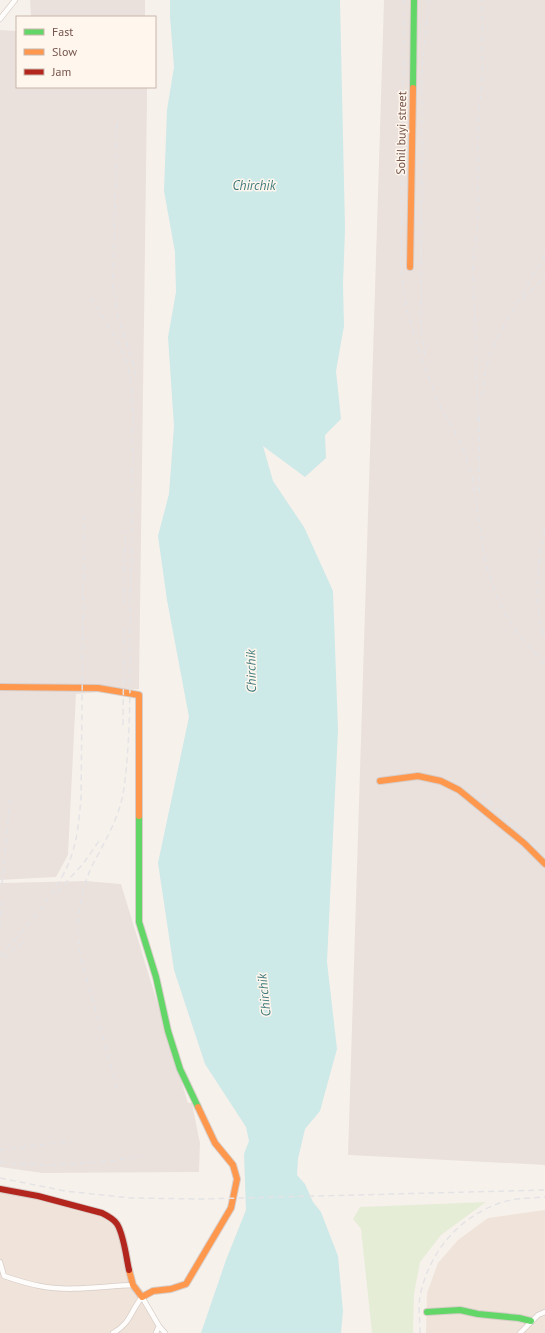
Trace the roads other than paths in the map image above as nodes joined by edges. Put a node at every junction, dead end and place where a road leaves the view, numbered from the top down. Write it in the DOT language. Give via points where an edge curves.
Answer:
graph roads {
  1 [pos="15,0"];
  2 [pos="414,0"];
  3 [pos="0,19"];
  4 [pos="410,266"];
  5 [pos="0,687"];
  6 [pos="380,781"];
  7 [pos="545,864"];
  8 [pos="0,1189"];
  9 [pos="0,1262"];
  10 [pos="133,1285"];
  11 [pos="142,1297"];
  12 [pos="427,1312"];
  13 [pos="545,1312"];
  14 [pos="531,1321"];
  15 [pos="159,1326"];
  16 [pos="114,1333"];
  17 [pos="156,1333"];
  18 [pos="165,1333"];
  19 [pos="520,1333"];
  1 -- 3 [label="street"];
  2 -- 4 [label="street, Sohil buyi street"];
  5 -- 11 [label="street" via="98,688 140,695 139,922 180,1069 215,1143 233,1165 237,1179 231,1208 186,1284 153,1291"];
  6 -- 7 [label="street" via="418,776 441,780 459,790 519,838"];
  8 -- 10 [label="street" via="38,1196 110,1217 117,1224"];
  9 -- 10 [label="street" via="4,1276 40,1286 69,1288"];
  10 -- 11 [label="street"];
  11 -- 15 [label="street"];
  11 -- 16 [label="street" via="127,1322"];
  12 -- 14 [label="street" via="460,1310"];
  13 -- 14 [label="street"];
  14 -- 19 [label="street"];
  15 -- 17 [label="street"];
  15 -- 18 [label="street"];
}
